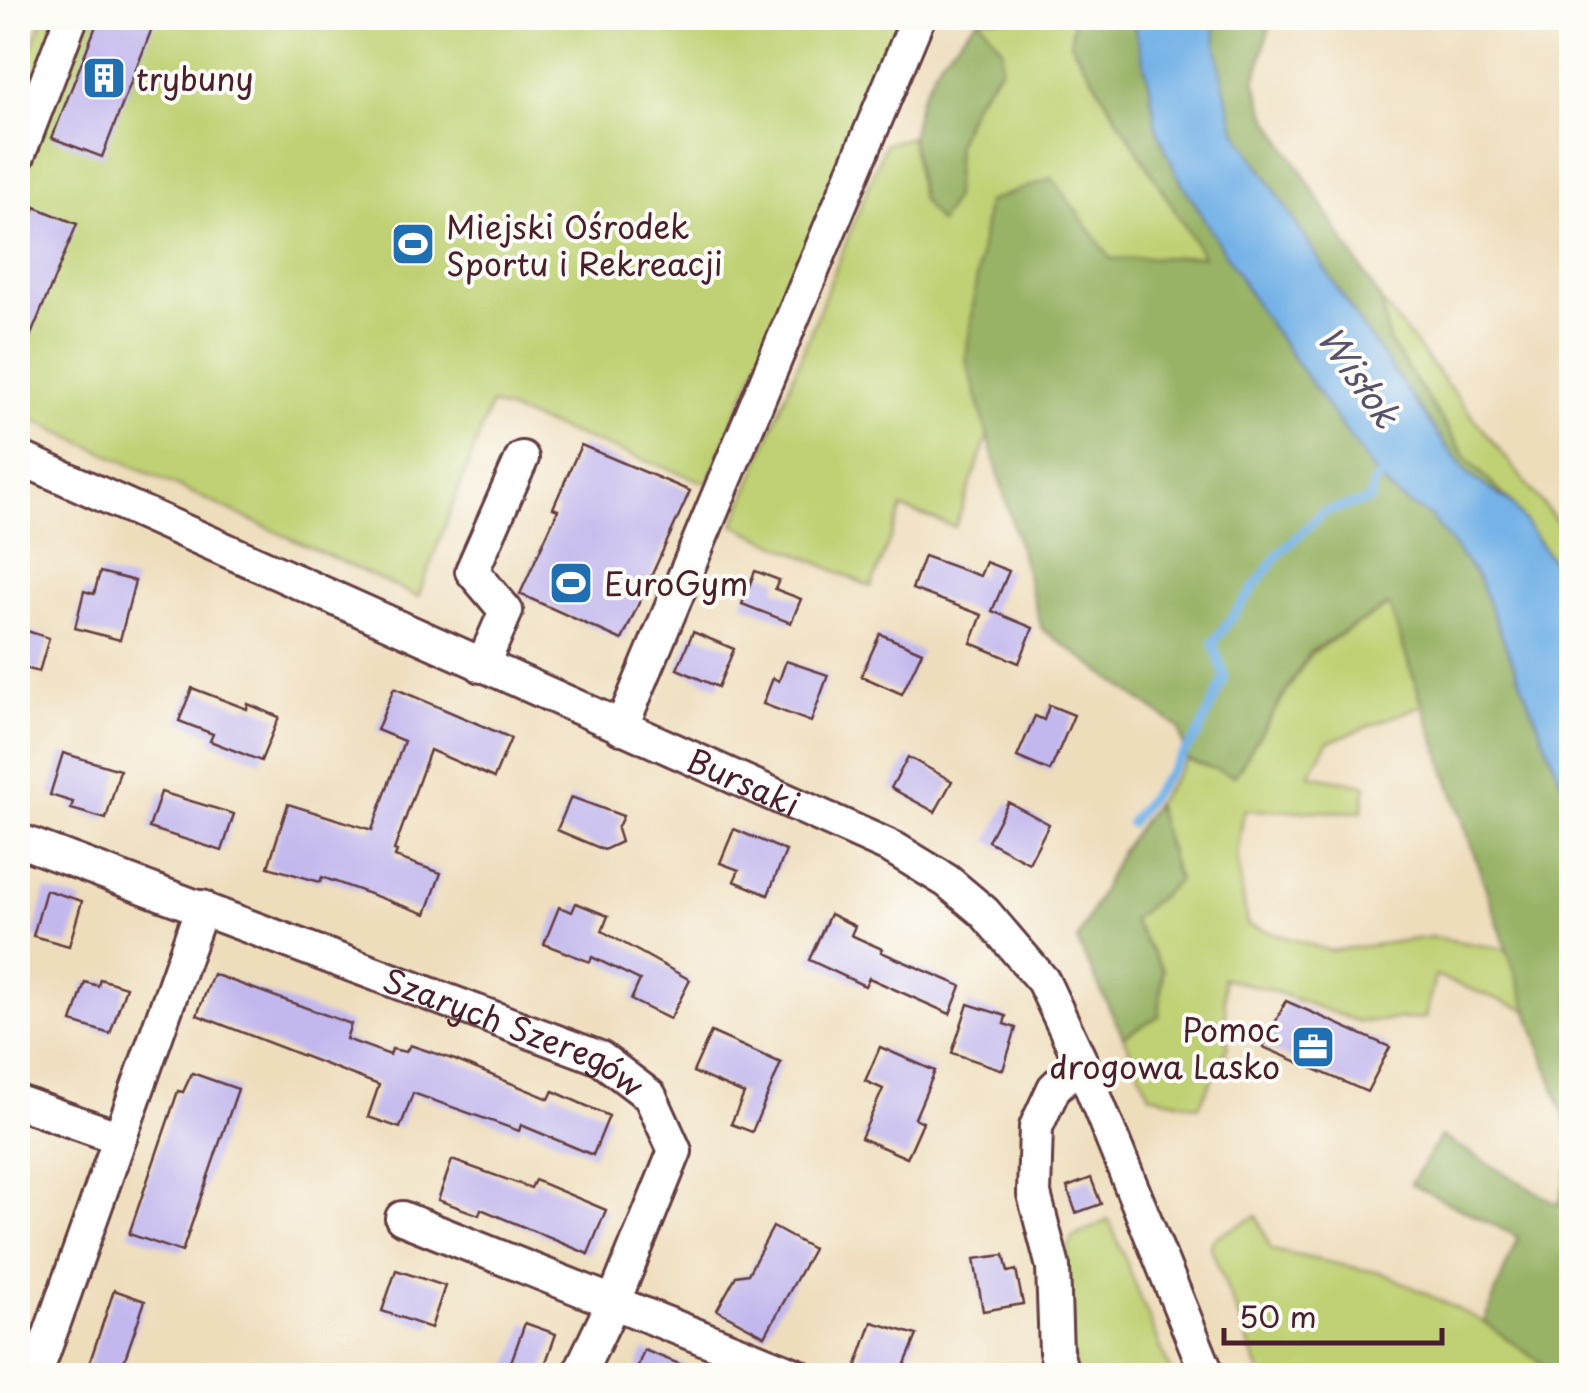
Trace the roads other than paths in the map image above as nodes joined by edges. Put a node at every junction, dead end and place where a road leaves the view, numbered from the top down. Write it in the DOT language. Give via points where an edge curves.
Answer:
graph roads {
  1 [pos="71,18"];
  2 [pos="918,18"];
  3 [pos="18,156"];
  4 [pos="18,457"];
  5 [pos="522,458"];
  6 [pos="482,666"];
  7 [pos="622,728"];
  8 [pos="18,840"];
  9 [pos="202,908"];
  10 [pos="1081,1062"];
  11 [pos="18,1102"];
  12 [pos="120,1138"];
  13 [pos="402,1218"];
  14 [pos="614,1301"];
  15 [pos="35,1376"];
  16 [pos="578,1376"];
  17 [pos="798,1376"];
  18 [pos="1062,1376"];
  19 [pos="1208,1376"];
  1 -- 3 [label="street"];
  2 -- 7 [label="street"];
  4 -- 6 [label="street, Bursaki"];
  5 -- 6 [label="street" via="472,571 506,612"];
  6 -- 7 [label="street, Bursaki"];
  7 -- 10 [label="street, Bursaki" via="893,848 947,881 984,912 1042,980"];
  8 -- 9 [label="street, Szarych Szeregów"];
  9 -- 12 [label="street"];
  9 -- 14 [label="street, Szarych Szeregów" via="600,1058 650,1096 675,1151"];
  10 -- 18 [label="street" via="1054,1088 1036,1127 1034,1194 1054,1267"];
  10 -- 19 [label="street, Bursaki"];
  11 -- 12 [label="street"];
  12 -- 15 [label="street"];
  13 -- 14 [label="street"];
  14 -- 16 [label="street, Szarych Szeregów"];
  14 -- 17 [label="street"];
}
